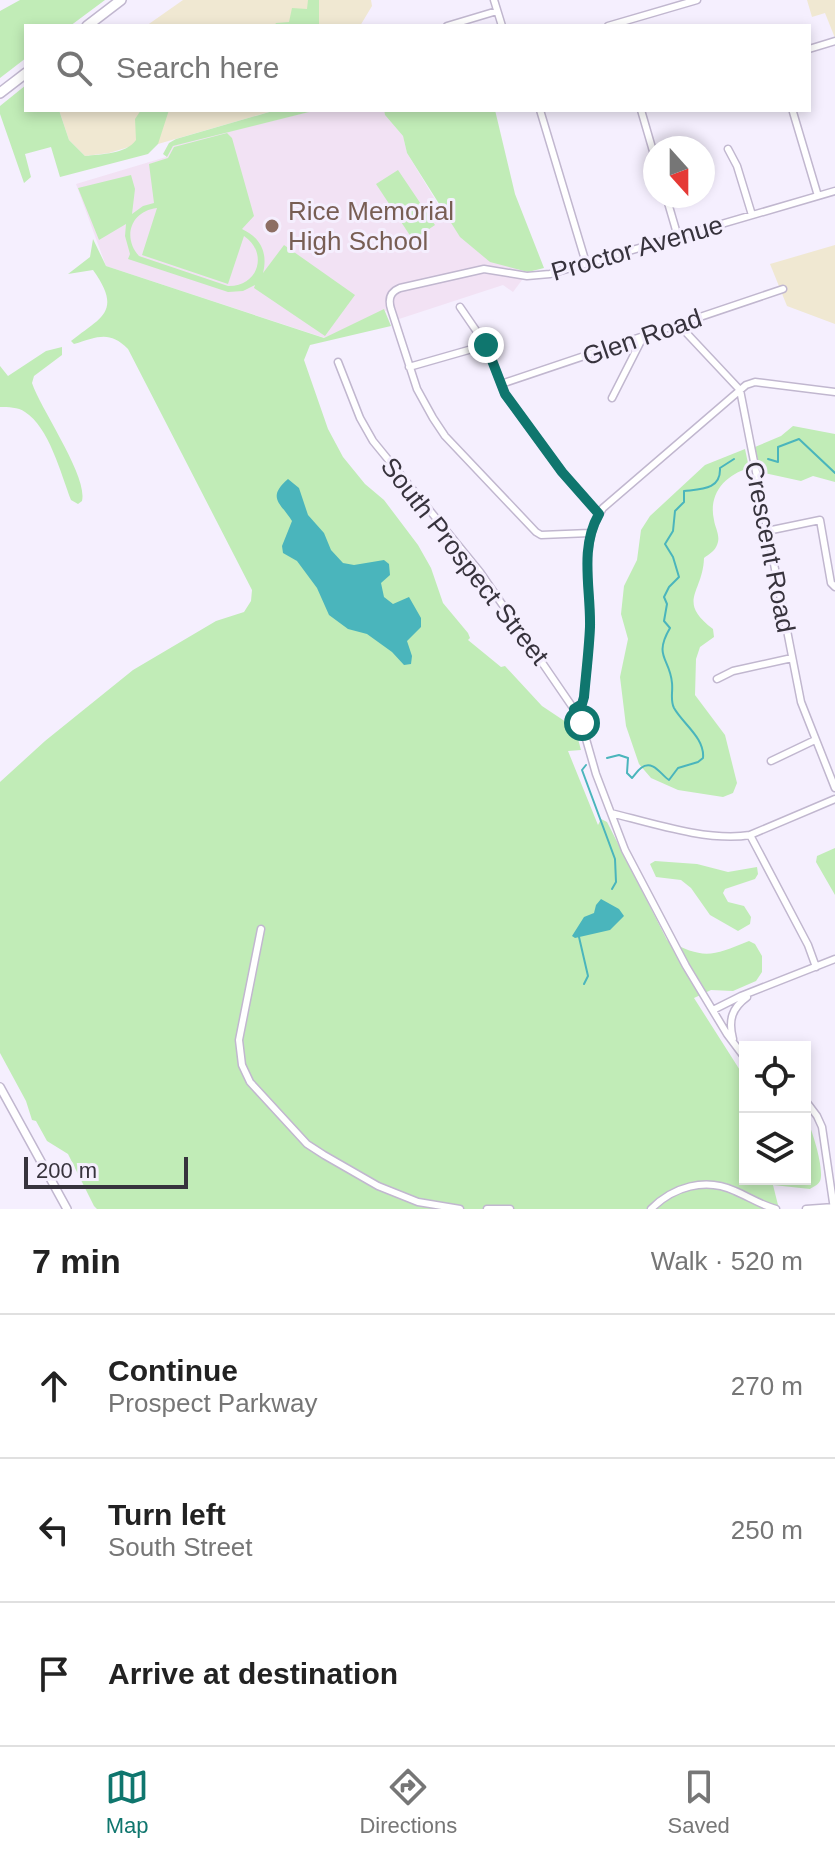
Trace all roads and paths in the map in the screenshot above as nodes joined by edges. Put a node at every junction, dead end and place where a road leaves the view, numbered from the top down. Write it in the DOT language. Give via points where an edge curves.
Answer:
graph roads {
  1 [pos="121,0"];
  2 [pos="494,0"];
  3 [pos="697,0"];
  4 [pos="497,11"];
  5 [pos="90,24"];
  6 [pos="454,24"];
  7 [pos="501,24"];
  8 [pos="616,24"];
  9 [pos="835,41"];
  10 [pos="811,48"];
  11 [pos="24,75"];
  12 [pos="0,93"];
  13 [pos="541,112"];
  14 [pos="642,112"];
  15 [pos="793,112"];
  16 [pos="649,136"];
  17 [pos="728,149"];
  18 [pos="835,191"];
  19 [pos="818,196"];
  20 [pos="670,208"];
  21 [pos="752,215"];
  22 [pos="678,237"];
  23 [pos="586,263"];
  24 [pos="783,289"];
  25 [pos="460,307"];
  26 [pos="679,325"];
  27 [pos="643,337"];
  28 [pos="486,345"];
  29 [pos="338,362"];
  30 [pos="409,367"];
  31 [pos="501,384"];
  32 [pos="740,390"];
  33 [pos="835,392"];
  34 [pos="612,398"];
  35 [pos="599,514"];
  36 [pos="767,531"];
  37 [pos="590,533"];
  38 [pos="835,587"];
  39 [pos="792,658"];
  40 [pos="717,679"];
  41 [pos="574,709"];
  42 [pos="815,740"];
  43 [pos="771,761"];
  44 [pos="835,788"];
  45 [pos="835,799"];
  46 [pos="611,813"];
  47 [pos="750,835"];
  48 [pos="261,929"];
  49 [pos="835,959"];
  50 [pos="815,964"];
  51 [pos="752,993"];
  52 [pos="713,1010"];
  53 [pos="734,1042"];
  54 [pos="739,1049"];
  55 [pos="0,1087"];
  56 [pos="811,1108"];
  57 [pos="834,1208"];
  58 [pos="67,1209"];
  59 [pos="460,1209"];
  60 [pos="487,1209"];
  61 [pos="510,1209"];
  62 [pos="651,1209"];
  63 [pos="776,1209"];
  64 [pos="806,1209"];
  1 -- 5 [label="highway"];
  2 -- 4 [label="street"];
  3 -- 8 [label="street"];
  4 -- 6 [label="street"];
  4 -- 7 [label="street"];
  9 -- 10 [label="street"];
  11 -- 12 [label="highway"];
  13 -- 23 [label="street"];
  14 -- 16 [label="street"];
  15 -- 19 [label="street"];
  17 -- 21 [label="street"];
  18 -- 19 [label="street, Proctor Avenue"];
  19 -- 21 [label="street, Proctor Avenue"];
  20 -- 22 [label="street"];
  21 -- 22 [label="street, Proctor Avenue"];
  22 -- 23 [label="street, Proctor Avenue"];
  23 -- 30 [label="street, Proctor Avenue" via="537,276 484,269 400,288 389,300"];
  24 -- 26 [label="street, Glen Road"];
  25 -- 28 [label="street"];
  26 -- 27 [label="street, Glen Road"];
  26 -- 32 [label="street"];
  27 -- 31 [label="street, Glen Road"];
  27 -- 34 [label="street"];
  28 -- 30 [label="street"];
  28 -- 31 [label="street"];
  29 -- 41 [label="street, South Prospect Street" via="373,441 480,572"];
  30 -- 37 [label="street" via="445,436 536,532"];
  31 -- 35 [label="street" via="562,472"];
  32 -- 33 [label="street" via="755,382"];
  32 -- 35 [label="street"];
  32 -- 36 [label="street, Crescent Road"];
  35 -- 37 [label="street"];
  36 -- 38 [label="street" via="820,520"];
  36 -- 39 [label="street, Crescent Road"];
  37 -- 41 [label="street" via="588,653 583,700"];
  39 -- 40 [label="street"];
  39 -- 42 [label="street, Crescent Road"];
  41 -- 46 [label="street, South Prospect Street"];
  42 -- 43 [label="street"];
  42 -- 44 [label="street, Crescent Road"];
  45 -- 47 [label="street"];
  46 -- 47 [label="street" via="710,835"];
  46 -- 52 [label="street, South Prospect Street" via="642,885"];
  47 -- 50 [label="street"];
  48 -- 59 [label="street" via="239,1040 250,1082 307,1144 324,1155 391,1192"];
  49 -- 50 [label="street"];
  50 -- 51 [label="street"];
  51 -- 52 [label="street"];
  51 -- 53 [label="street" via="731,1016"];
  52 -- 53 [label="street, South Prospect Street"];
  53 -- 54 [label="street, South Prospect Street"];
  55 -- 58 [label="main road"];
  56 -- 57 [label="street" via="822,1127"];
  57 -- 64 [label="street"];
  60 -- 61 [label="street"];
  62 -- 63 [label="street" via="674,1192 708,1185 729,1188"];
}
